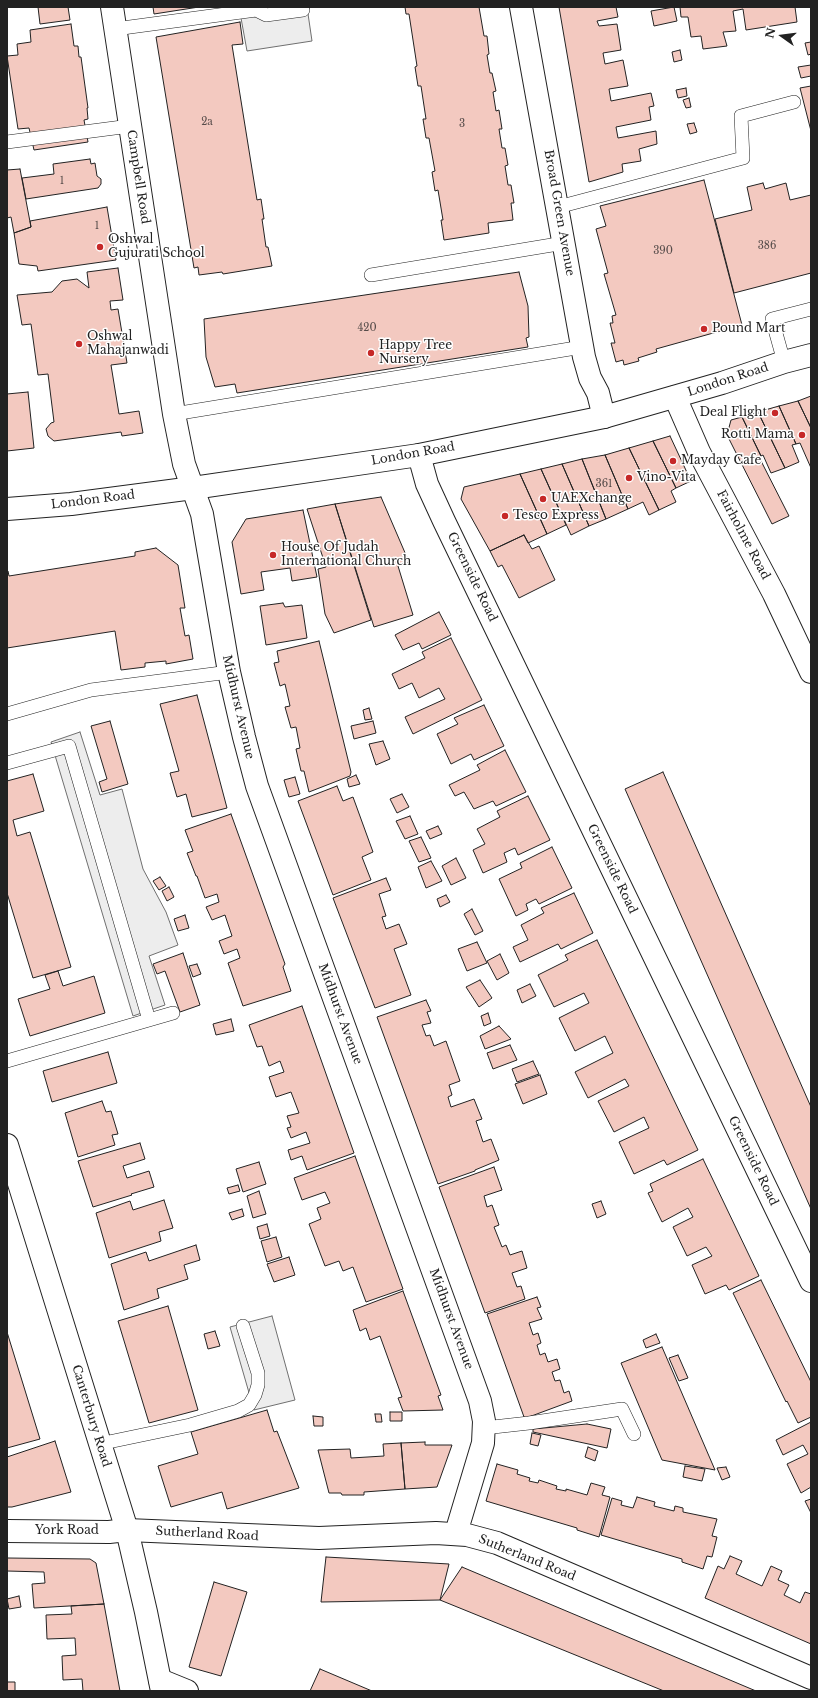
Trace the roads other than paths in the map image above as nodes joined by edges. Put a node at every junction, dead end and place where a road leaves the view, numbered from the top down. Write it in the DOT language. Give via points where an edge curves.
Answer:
graph roads {
  1 [pos="112,7"];
  2 [pos="521,7"];
  3 [pos="303,10"];
  4 [pos="115,29"];
  5 [pos="794,102"];
  6 [pos="130,126"];
  7 [pos="7,142"];
  8 [pos="558,207"];
  9 [pos="564,243"];
  10 [pos="371,275"];
  11 [pos="811,309"];
  12 [pos="582,347"];
  13 [pos="811,355"];
  14 [pos="784,362"];
  15 [pos="675,397"];
  16 [pos="174,414"];
  17 [pos="604,417"];
  18 [pos="420,455"];
  19 [pos="193,488"];
  20 [pos="7,509"];
  21 [pos="229,672"];
  22 [pos="811,672"];
  23 [pos="7,714"];
  24 [pos="7,763"];
  25 [pos="173,1013"];
  26 [pos="150,1020"];
  27 [pos="7,1061"];
  28 [pos="9,1159"];
  29 [pos="811,1281"];
  30 [pos="243,1326"];
  31 [pos="634,1434"];
  32 [pos="483,1435"];
  33 [pos="99,1444"];
  34 [pos="127,1530"];
  35 [pos="7,1531"];
  36 [pos="456,1534"];
  37 [pos="811,1678"];
  38 [pos="161,1685"];
  39 [pos="187,1691"];
  1 -- 4 [label="street, Campbell Road"];
  2 -- 8 [label="street, Broad Green Avenue"];
  3 -- 4 [label="lane" via="266,15 256,10"];
  4 -- 6 [label="street, Campbell Road"];
  5 -- 8 [label="lane" via="740,116 744,158"];
  6 -- 7 [label="lane"];
  6 -- 16 [label="street, Campbell Road"];
  8 -- 9 [label="street, Broad Green Avenue"];
  9 -- 10 [label="lane"];
  9 -- 12 [label="street, Broad Green Avenue"];
  11 -- 14 [label="lane" via="772,319"];
  12 -- 16 [label="lane"];
  12 -- 17 [label="street, Broad Green Avenue"];
  13 -- 14 [label="street, London Road"];
  14 -- 15 [label="street, London Road"];
  15 -- 17 [label="street, London Road"];
  15 -- 22 [label="street, Fairholme Road" via="699,452 774,594"];
  16 -- 19 [label="street, Campbell Road" via="184,464"];
  17 -- 18 [label="street, London Road"];
  18 -- 19 [label="street, London Road"];
  18 -- 29 [label="street, Greenside Road" via="427,484 444,521"];
  19 -- 20 [label="street, London Road" via="71,504"];
  19 -- 21 [label="street, Midhurst Avenue" via="202,514"];
  21 -- 23 [label="lane" via="91,690"];
  21 -- 32 [label="street, Midhurst Avenue" via="257,786 468,1366 480,1401 484,1421"];
  24 -- 26 [label="lane" via="69,746"];
  25 -- 26 [label="lane"];
  26 -- 27 [label="lane"];
  28 -- 33 [label="street, Canterbury Road"];
  30 -- 33 [label="lane" via="258,1373 257,1390 249,1405 190,1425"];
  31 -- 32 [label="lane" via="622,1409 529,1423"];
  32 -- 36 [label="street, Midhurst Avenue"];
  33 -- 34 [label="street, Canterbury Road"];
  34 -- 35 [label="street, York Road"];
  34 -- 36 [label="street, Sutherland Road" via="319,1538"];
  34 -- 38 [label="street, Canterbury Road"];
  36 -- 37 [label="street, Sutherland Road" via="497,1543"];
  38 -- 39 [label="street"];
}
